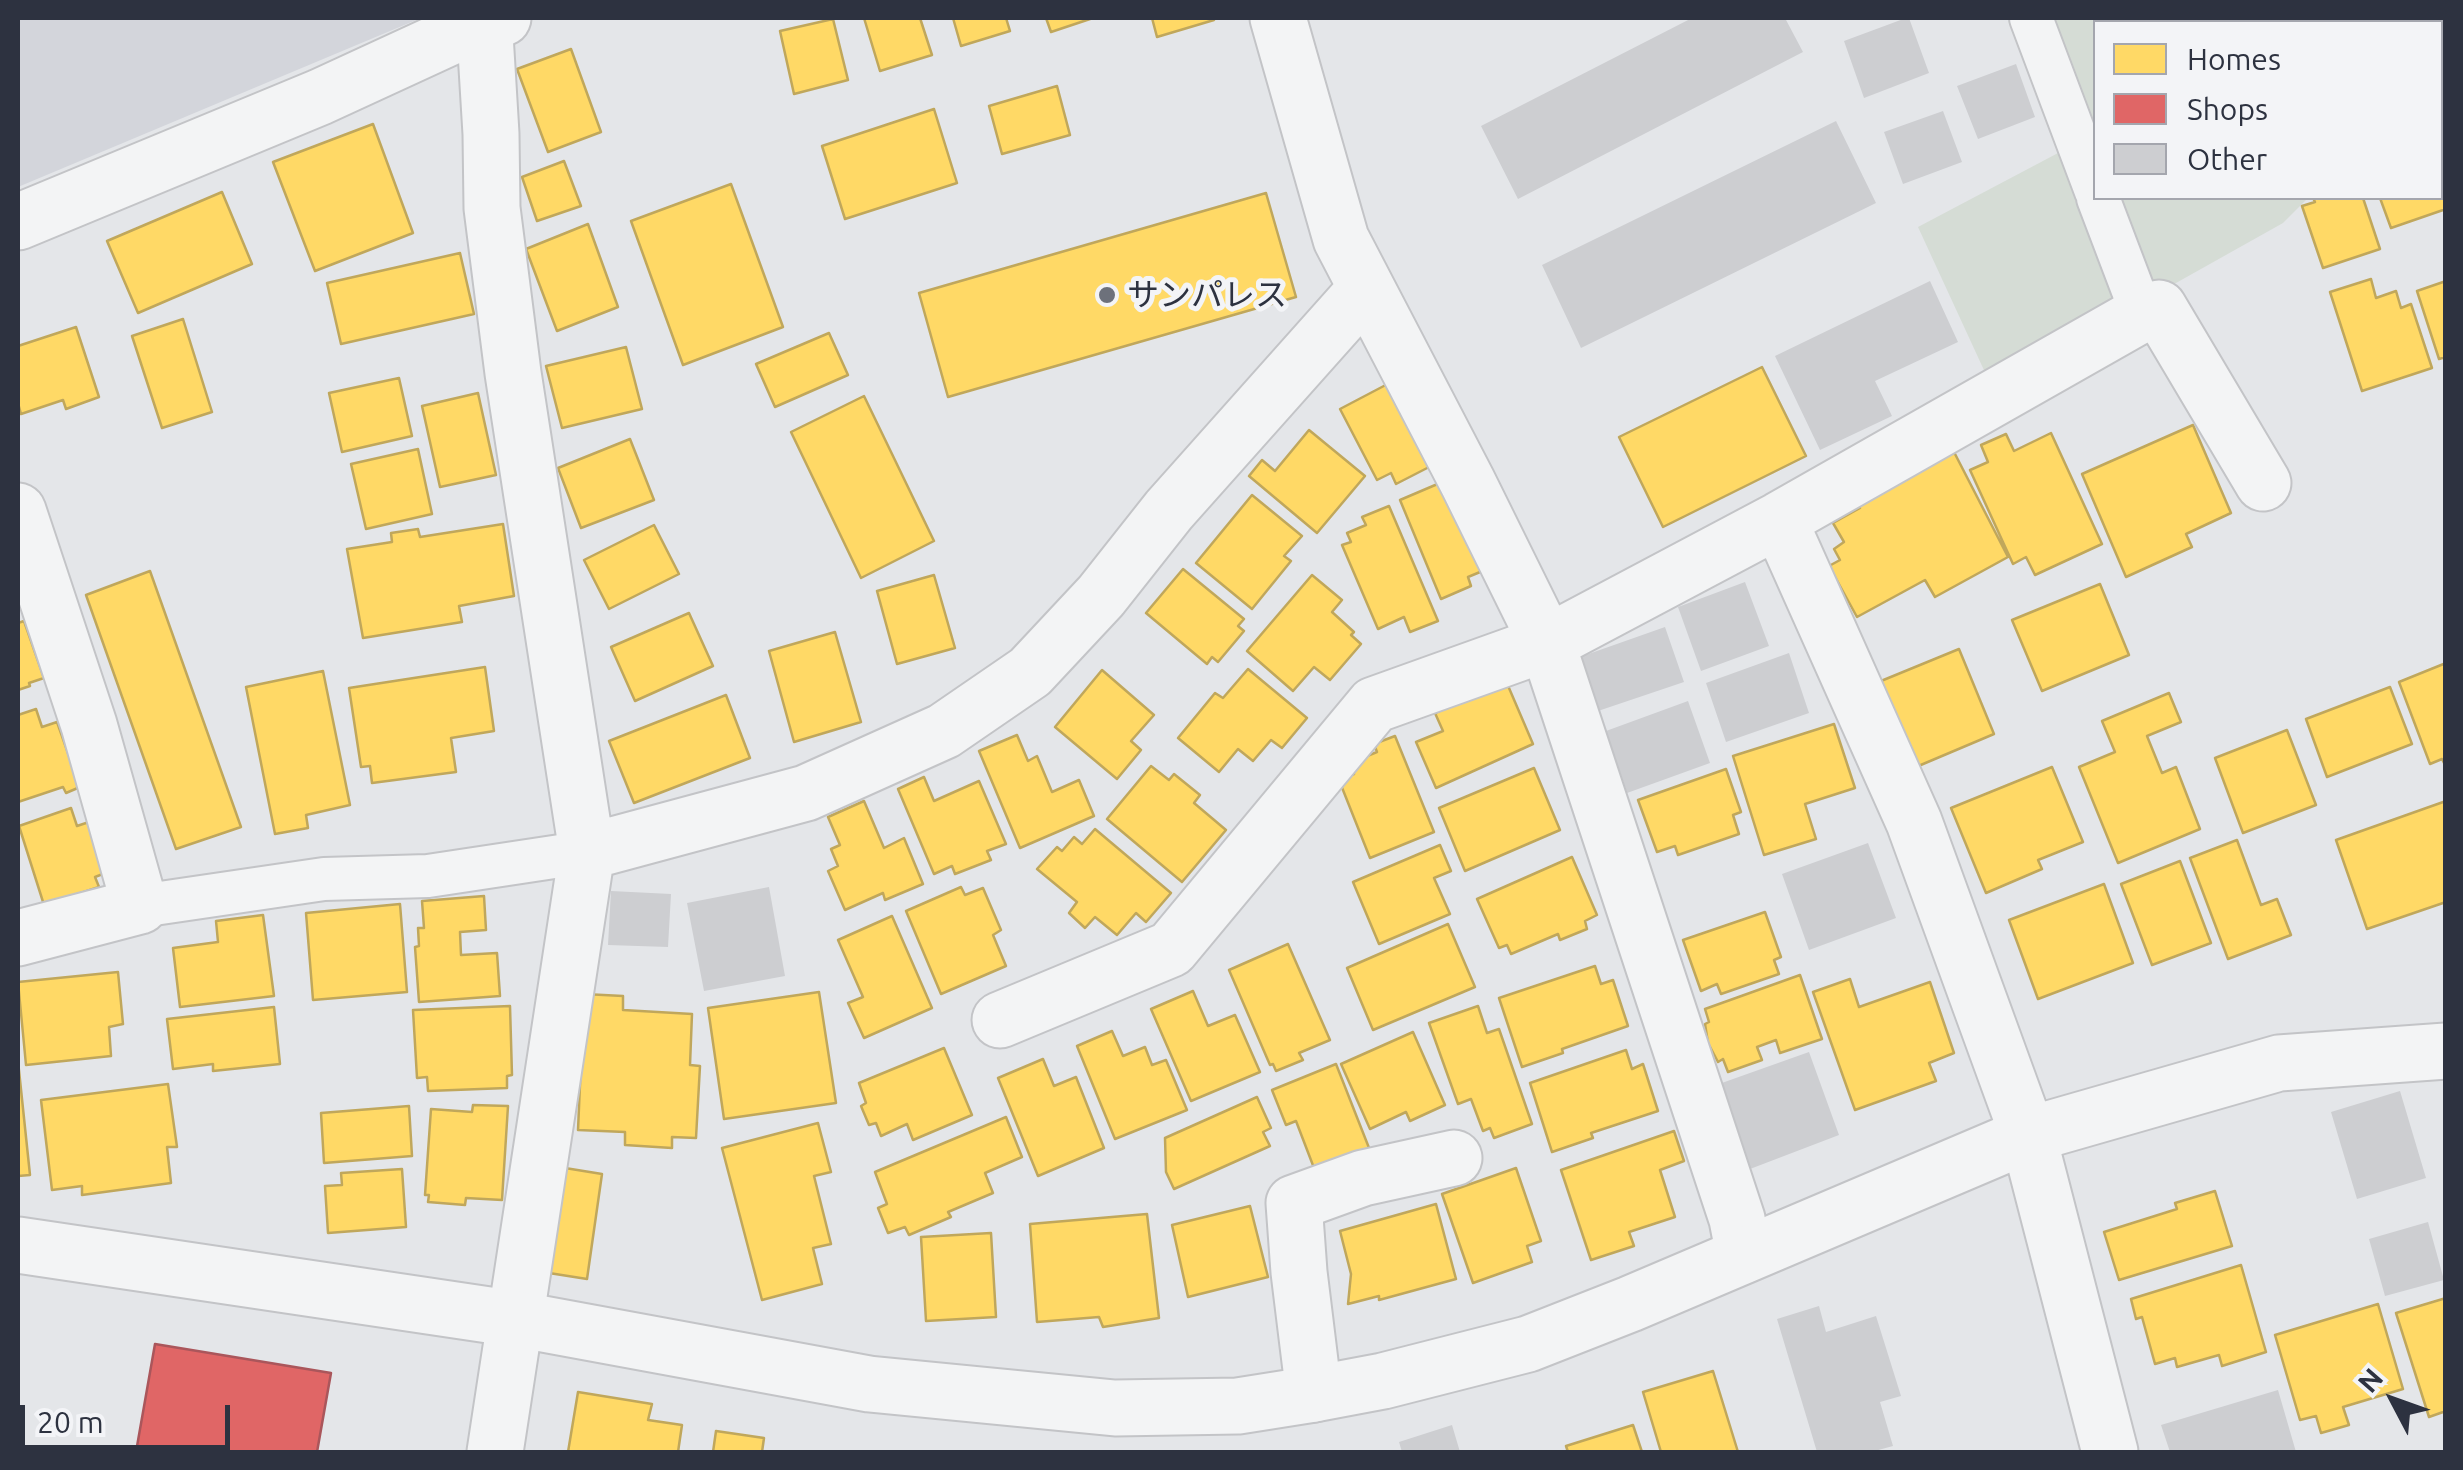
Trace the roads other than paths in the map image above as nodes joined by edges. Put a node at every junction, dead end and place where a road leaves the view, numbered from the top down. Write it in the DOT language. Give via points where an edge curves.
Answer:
graph roads {
  1 [pos="1278,18"];
  2 [pos="2031,18"];
  3 [pos="491,19"];
  4 [pos="2093,183"];
  5 [pos="2099,200"];
  6 [pos="18,222"];
  7 [pos="1366,290"];
  8 [pos="2142,314"];
  9 [pos="2263,484"];
  10 [pos="18,511"];
  11 [pos="1780,520"];
  12 [pos="1547,643"];
  13 [pos="586,852"];
  14 [pos="140,906"];
  15 [pos="18,938"];
  16 [pos="1000,1020"];
  17 [pos="2446,1051"];
  18 [pos="2028,1135"];
  19 [pos="1454,1158"];
  20 [pos="18,1245"];
  21 [pos="1744,1255"];
  22 [pos="516,1319"];
  23 [pos="1314,1394"];
  24 [pos="495,1452"];
  25 [pos="2110,1452"];
  1 -- 7 [label="street" via="1341,240"];
  2 -- 4 [label="lane"];
  3 -- 6 [label="street"];
  3 -- 13 [label="street" via="492,208"];
  5 -- 8 [label="lane"];
  7 -- 12 [label="street"];
  7 -- 13 [label="street" via="1030,672 944,732 806,792"];
  8 -- 9 [label="street" via="2159,308"];
  8 -- 11 [label="street"];
  10 -- 14 [label="street"];
  11 -- 12 [label="street"];
  11 -- 18 [label="street" via="1914,822"];
  12 -- 16 [label="street" via="1374,705 1171,949"];
  12 -- 21 [label="street"];
  13 -- 14 [label="lane"];
  13 -- 22 [label="street"];
  14 -- 15 [label="street"];
  17 -- 18 [label="street" via="2278,1063"];
  18 -- 21 [label="street"];
  18 -- 25 [label="street"];
  19 -- 23 [label="street" via="1363,1178 1294,1203"];
  20 -- 22 [label="street"];
  21 -- 23 [label="street" via="1528,1344"];
  22 -- 23 [label="street" via="869,1384 1115,1408 1238,1406"];
  22 -- 24 [label="street"];
}
